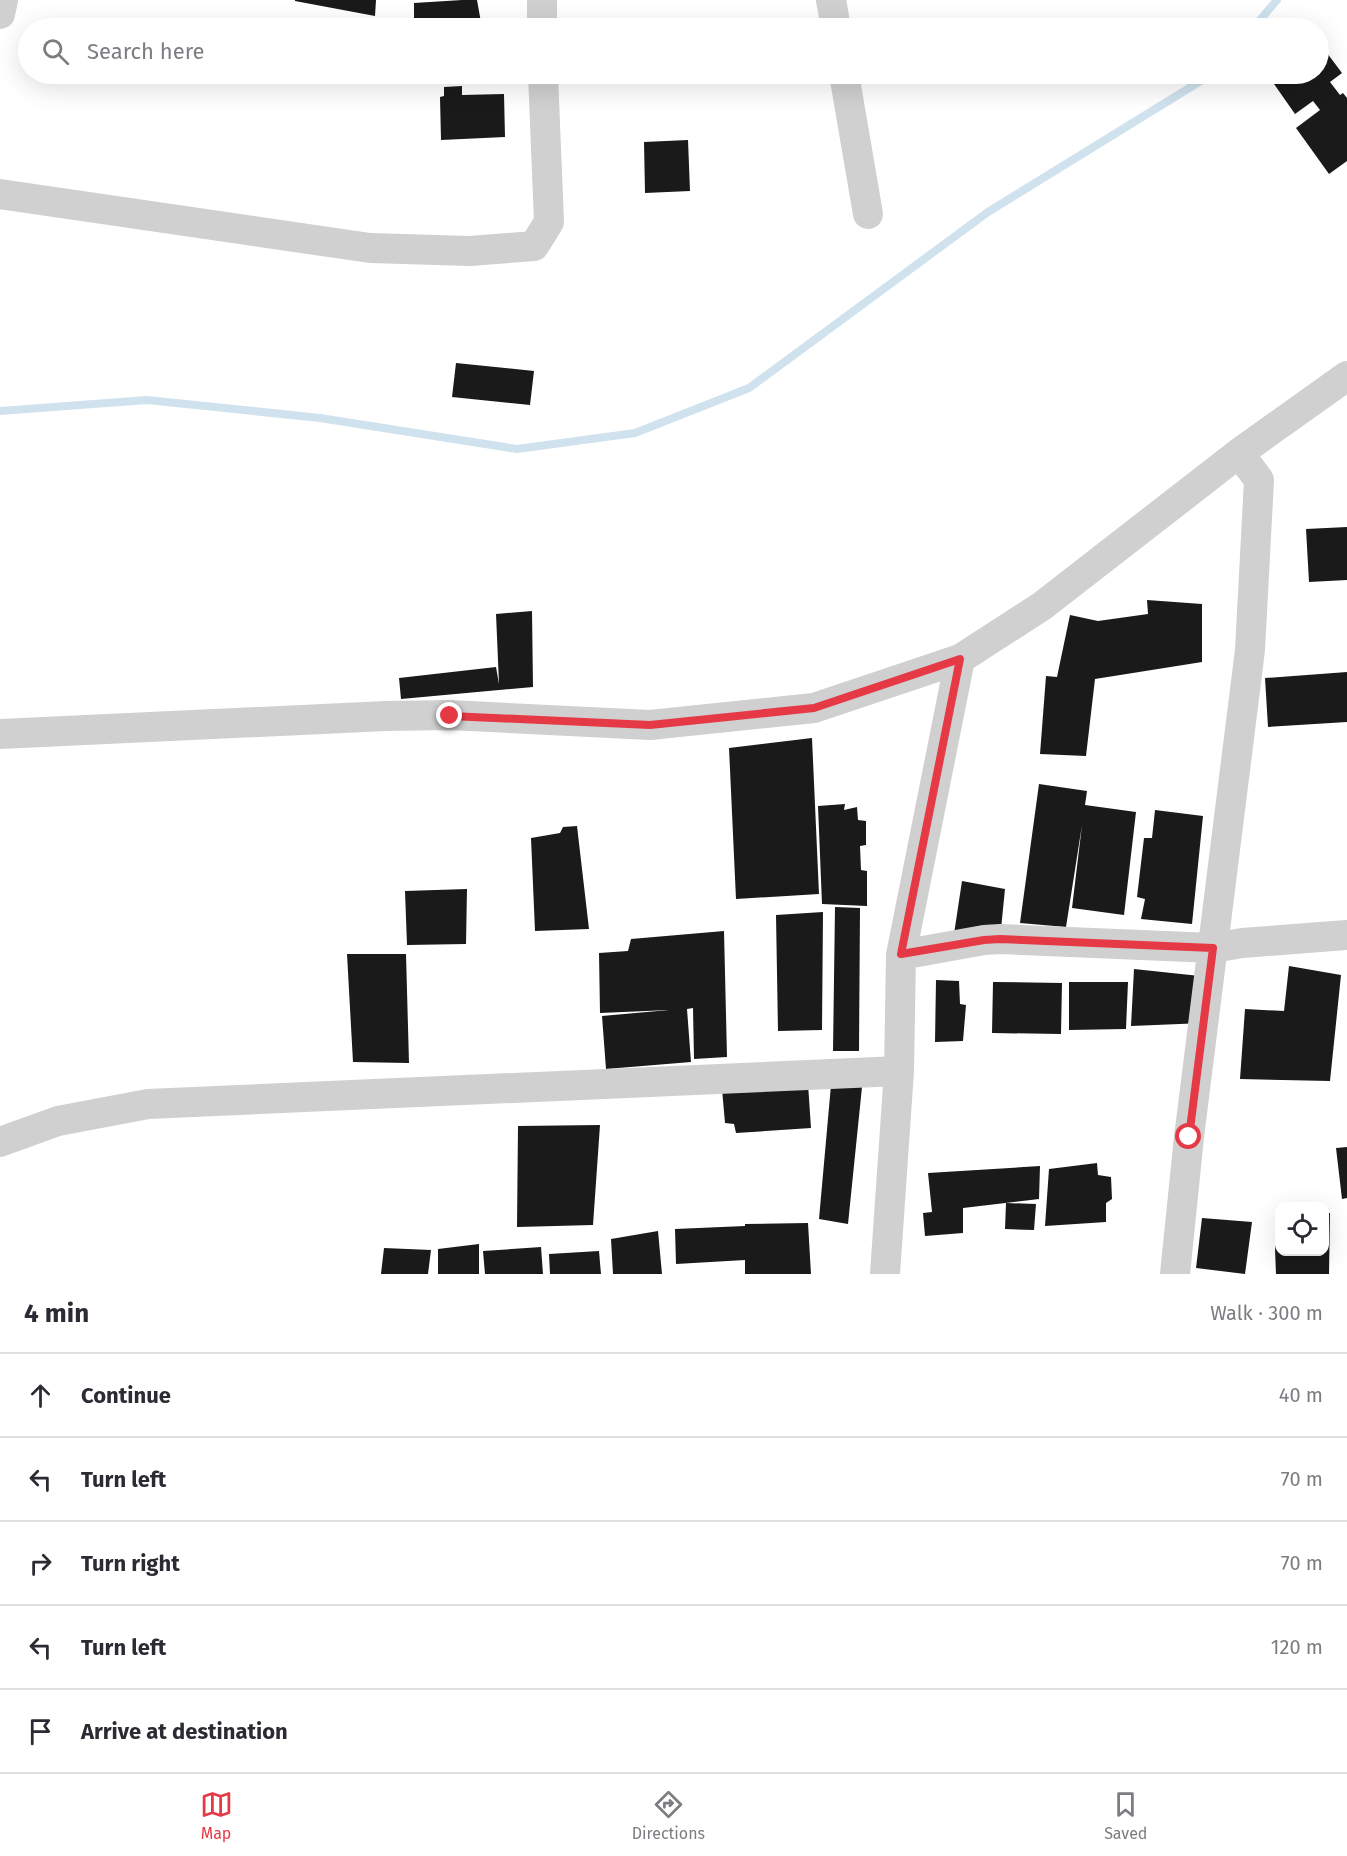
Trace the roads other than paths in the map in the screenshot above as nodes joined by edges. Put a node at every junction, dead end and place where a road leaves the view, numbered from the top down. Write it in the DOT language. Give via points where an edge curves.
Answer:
graph roads {
  1 [pos="3,0"];
  2 [pos="542,0"];
  3 [pos="831,0"];
  4 [pos="0,14"];
  5 [pos="542,18"];
  6 [pos="834,18"];
  7 [pos="543,84"];
  8 [pos="846,84"];
  9 [pos="0,194"];
  10 [pos="868,214"];
  11 [pos="1347,376"];
  12 [pos="1239,453"];
  13 [pos="960,659"];
  14 [pos="0,734"];
  15 [pos="1347,934"];
  16 [pos="1213,948"];
  17 [pos="901,954"];
  18 [pos="899,1071"];
  19 [pos="0,1142"];
  20 [pos="885,1274"];
  21 [pos="1175,1274"];
  1 -- 4 [label="street"];
  2 -- 5 [label="street"];
  3 -- 6 [label="street"];
  7 -- 9 [label="street" via="549,222 534,246 470,251 370,248"];
  8 -- 10 [label="street"];
  11 -- 12 [label="street"];
  12 -- 13 [label="street" via="1042,606"];
  12 -- 16 [label="street" via="1259,480 1250,650"];
  13 -- 14 [label="street" via="814,708 650,725 386,716"];
  13 -- 17 [label="street"];
  15 -- 16 [label="street"];
  16 -- 17 [label="street" via="1000,939"];
  16 -- 21 [label="street"];
  17 -- 18 [label="street"];
  18 -- 19 [label="street" via="148,1104 58,1121"];
  18 -- 20 [label="street"];
}
